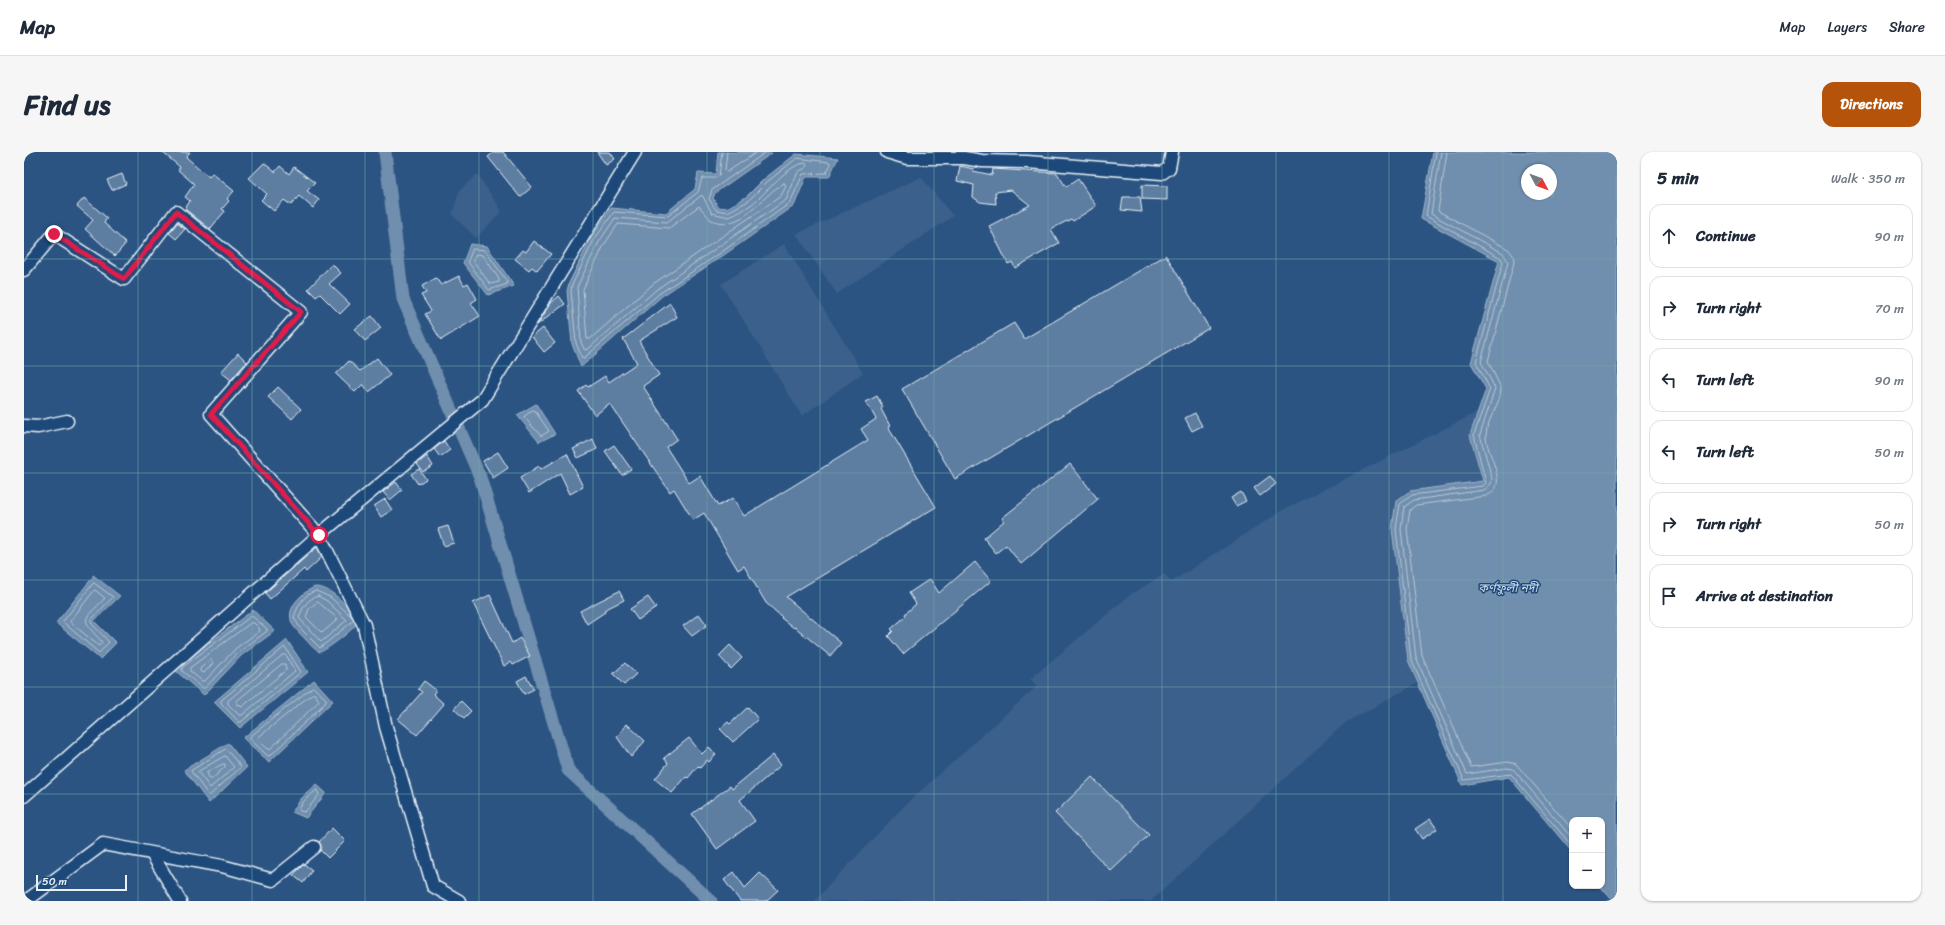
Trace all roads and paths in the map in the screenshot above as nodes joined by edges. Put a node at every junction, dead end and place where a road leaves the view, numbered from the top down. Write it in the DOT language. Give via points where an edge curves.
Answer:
graph roads {
  1 [pos="625,152"];
  2 [pos="635,152"];
  3 [pos="887,152"];
  4 [pos="1172,152"];
  5 [pos="620,178"];
  6 [pos="24,270"];
  7 [pos="67,421"];
  8 [pos="24,426"];
  9 [pos="319,535"];
  10 [pos="24,796"];
  11 [pos="314,847"];
  12 [pos="152,854"];
  13 [pos="26,901"];
  14 [pos="180,901"];
  15 [pos="459,901"];
  1 -- 5 [label="street"];
  2 -- 5 [label="street"];
  3 -- 4 [label="street" via="907,158 964,158 1162,173 1169,168"];
  5 -- 9 [label="street" via="482,400"];
  6 -- 9 [label="street" via="54,234 124,279 176,212 301,312 211,414"];
  7 -- 8 [label="street" via="38,427"];
  9 -- 10 [label="street"];
  9 -- 15 [label="street" via="364,625 386,727 433,886"];
  11 -- 12 [label="street" via="272,880 222,866"];
  12 -- 13 [label="street" via="103,844"];
  12 -- 14 [label="street"];
}
